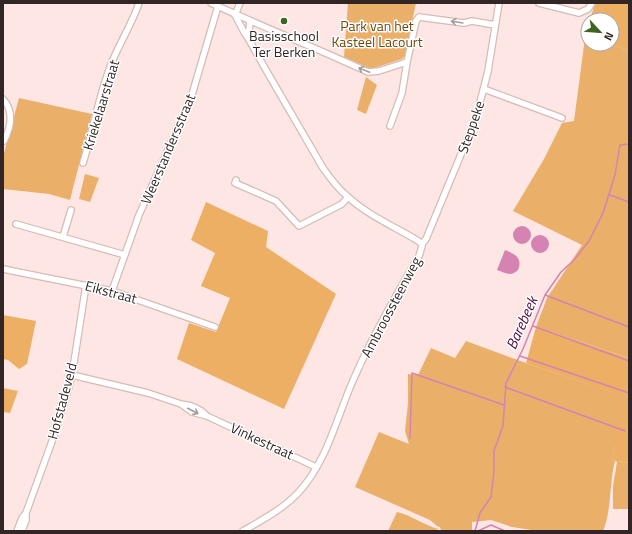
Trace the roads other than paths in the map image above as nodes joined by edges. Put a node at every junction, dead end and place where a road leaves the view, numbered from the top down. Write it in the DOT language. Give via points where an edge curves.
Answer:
graph roads {
  1 [pos="139,3"];
  2 [pos="211,3"];
  3 [pos="240,3"];
  4 [pos="498,3"];
  5 [pos="539,3"];
  6 [pos="592,3"];
  7 [pos="218,6"];
  8 [pos="235,15"];
  9 [pos="250,22"];
  10 [pos="495,24"];
  11 [pos="248,38"];
  12 [pos="407,62"];
  13 [pos="484,89"];
  14 [pos="3,99"];
  15 [pos="562,118"];
  16 [pos="390,126"];
  17 [pos="3,141"];
  18 [pos="84,163"];
  19 [pos="236,180"];
  20 [pos="348,197"];
  21 [pos="71,210"];
  22 [pos="16,224"];
  23 [pos="63,237"];
  24 [pos="422,244"];
  25 [pos="125,255"];
  26 [pos="3,269"];
  27 [pos="86,285"];
  28 [pos="112,291"];
  29 [pos="216,327"];
  30 [pos="72,375"];
  31 [pos="316,467"];
  32 [pos="26,514"];
  33 [pos="18,531"];
  34 [pos="22,531"];
  35 [pos="243,531"];
  1 -- 18 [label="street, Kriekelaarstraat" via="107,75"];
  2 -- 7 [label="street"];
  3 -- 8 [label="street"];
  4 -- 10 [label="street, Steppeke"];
  5 -- 6 [label="street" via="579,13 588,9"];
  7 -- 8 [label="street"];
  7 -- 25 [label="street, Weerstandersstraat" via="191,98 139,215"];
  8 -- 9 [label="street"];
  8 -- 11 [label="street, Ambroossteenweg"];
  9 -- 11 [label="street"];
  12 -- 9 [label="street, one-way" via="368,72"];
  10 -- 12 [label="street, one-way" via="418,17"];
  10 -- 13 [label="street, Steppeke"];
  11 -- 20 [label="street, Ambroossteenweg" via="323,168"];
  12 -- 16 [label="street" via="402,92"];
  13 -- 15 [label="street"];
  13 -- 24 [label="street, Steppeke" via="468,139"];
  14 -- 17 [label="street" via="9,105 11,115 8,134"];
  19 -- 20 [label="street" via="235,183 276,201 299,226 342,204"];
  20 -- 24 [label="street, Ambroossteenweg"];
  21 -- 23 [label="street"];
  22 -- 23 [label="street"];
  23 -- 25 [label="street"];
  24 -- 31 [label="street, Ambroossteenweg" via="419,256 365,354"];
  25 -- 28 [label="street, Weerstandersstraat"];
  26 -- 27 [label="street, Eikstraat"];
  27 -- 28 [label="street, Eikstraat"];
  27 -- 30 [label="street, Hofstadeveld"];
  28 -- 29 [label="street, Eikstraat"];
  30 -- 31 [label="street, Vinkestraat" via="196,407 207,416"];
  30 -- 32 [label="street, Hofstadeveld" via="62,413"];
  31 -- 35 [label="street, Ambroossteenweg" via="289,501"];
  32 -- 33 [label="street, Hofstadeveld"];
  32 -- 34 [label="street, Hofstadeveld"];
}
